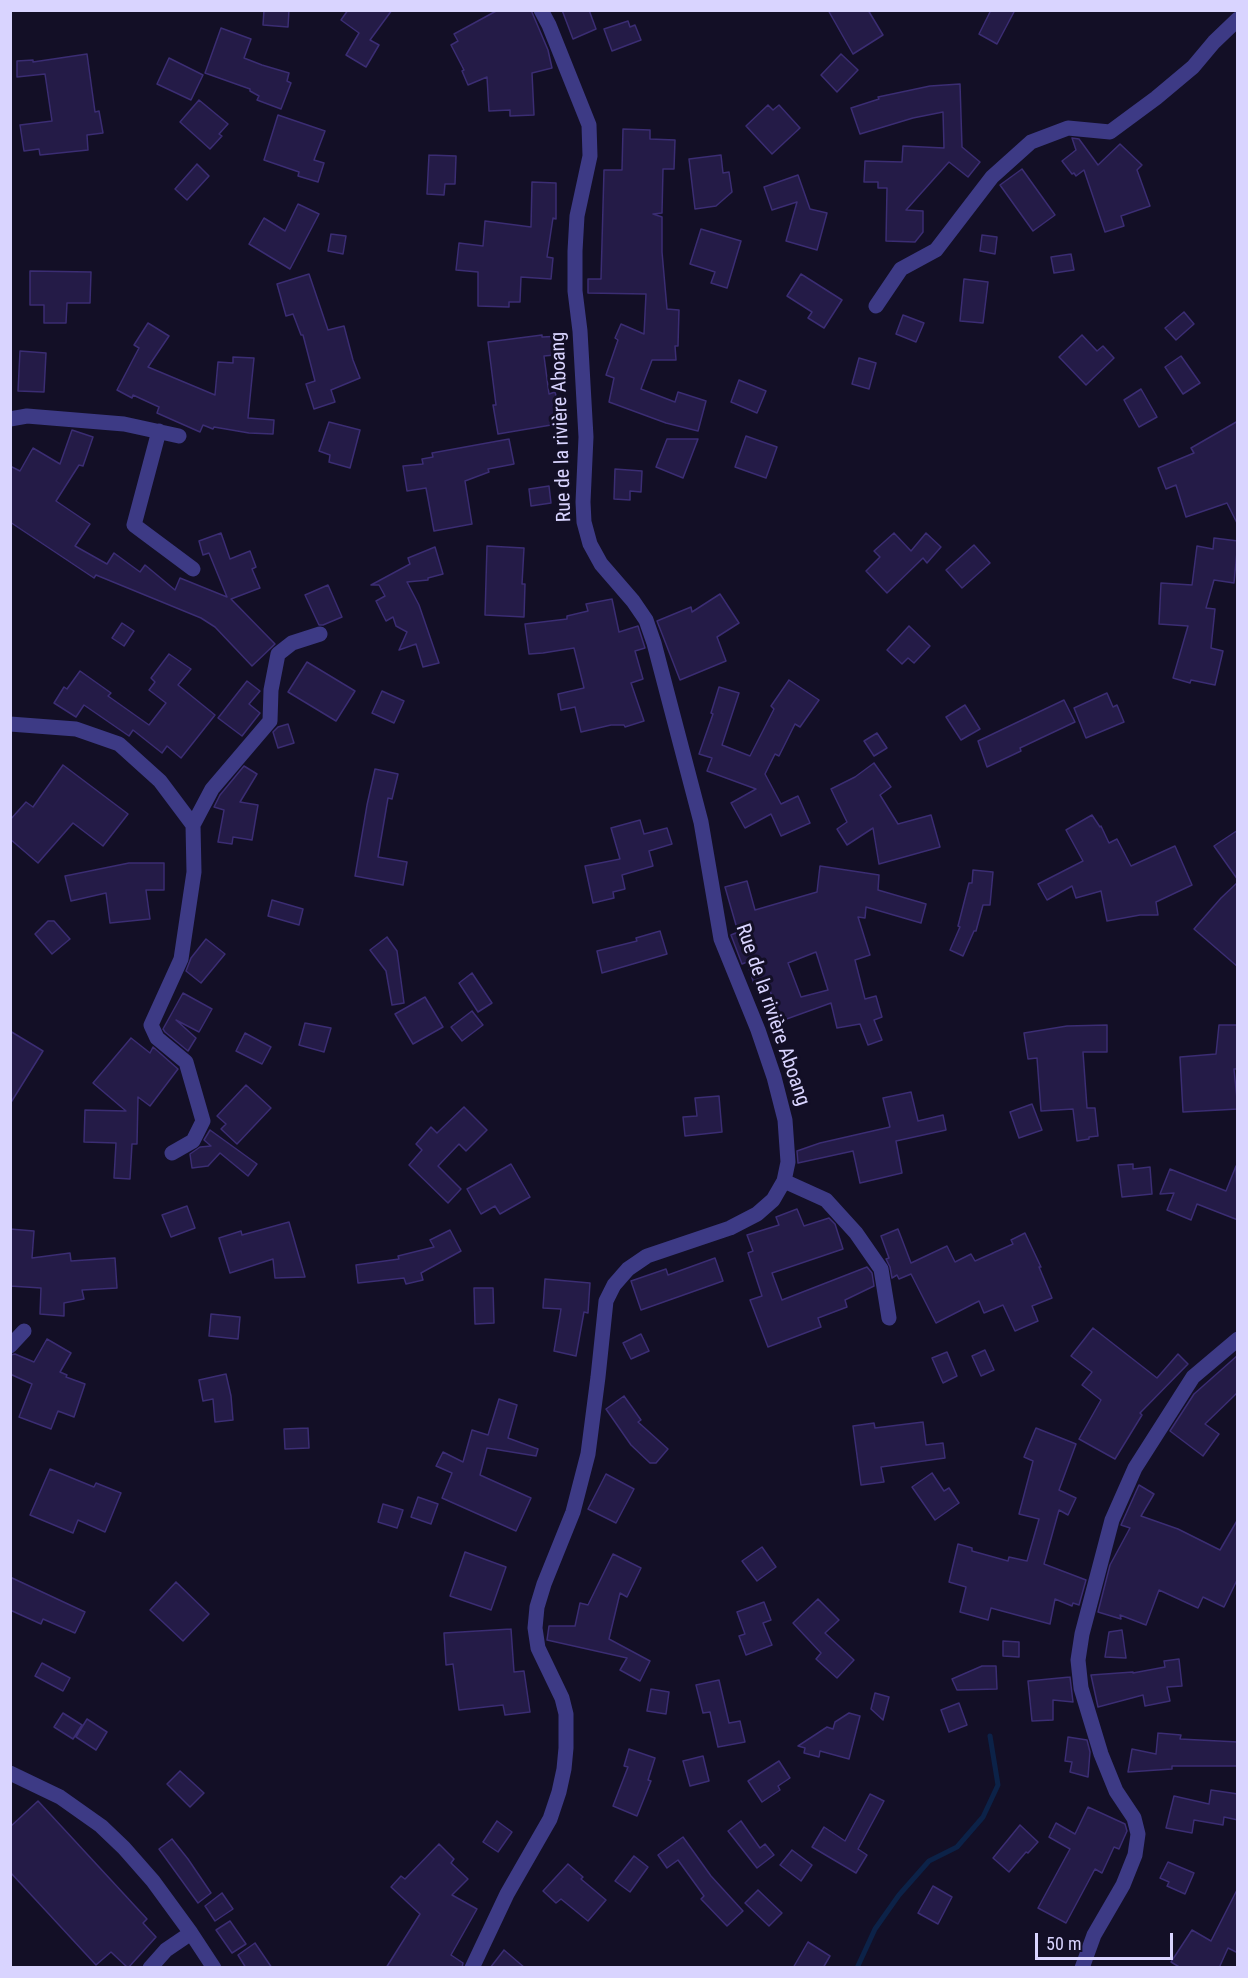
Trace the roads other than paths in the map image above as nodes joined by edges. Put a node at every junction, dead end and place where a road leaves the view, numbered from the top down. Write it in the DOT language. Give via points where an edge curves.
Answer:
graph roads {
  1 [pos="541,10"];
  2 [pos="1238,19"];
  3 [pos="876,306"];
  4 [pos="10,420"];
  5 [pos="159,431"];
  6 [pos="179,436"];
  7 [pos="193,569"];
  8 [pos="320,634"];
  9 [pos="10,724"];
  10 [pos="194,825"];
  11 [pos="172,1153"];
  12 [pos="784,1181"];
  13 [pos="889,1318"];
  14 [pos="24,1331"];
  15 [pos="1238,1339"];
  16 [pos="10,1346"];
  17 [pos="10,1773"];
  18 [pos="191,1932"];
  19 [pos="150,1968"];
  20 [pos="214,1968"];
  21 [pos="472,1968"];
  22 [pos="1082,1968"];
  1 -- 12 [label="street, Rue de la rivière Aboang" via="589,125 590,156 577,216 575,250 586,437 584,522 590,544 646,620 654,643 698,810 721,939 758,1030 785,1120 788,1162"];
  2 -- 3 [label="street" via="1193,67 1110,132 1068,128 1031,141 992,177 936,250 901,269"];
  4 -- 5 [label="street" via="27,416 124,424"];
  5 -- 6 [label="street"];
  5 -- 7 [label="street" via="134,525"];
  8 -- 10 [label="street" via="292,643 278,654 270,721 212,789"];
  9 -- 10 [label="street" via="76,729 119,744 160,781"];
  10 -- 11 [label="street" via="194,872 181,958 151,1025 157,1038 186,1062 203,1121 193,1141"];
  12 -- 13 [label="street" via="826,1200 856,1233 881,1269"];
  12 -- 21 [label="street, Rue de la rivière Aboang" via="773,1200 757,1214 730,1228 647,1256 628,1269 606,1301 588,1454 573,1512 537,1606 535,1628 538,1647 566,1714 564,1768 550,1819 507,1894"];
  14 -- 16 [label="street"];
  15 -- 22 [label="street" via="1193,1377 1136,1468 1112,1520 1082,1634 1078,1660 1091,1721 1104,1763 1134,1818 1138,1834 1135,1855 1123,1885 1094,1935"];
  17 -- 18 [label="street" via="60,1797 101,1826 153,1881"];
  18 -- 19 [label="street"];
  18 -- 20 [label="street"];
}
